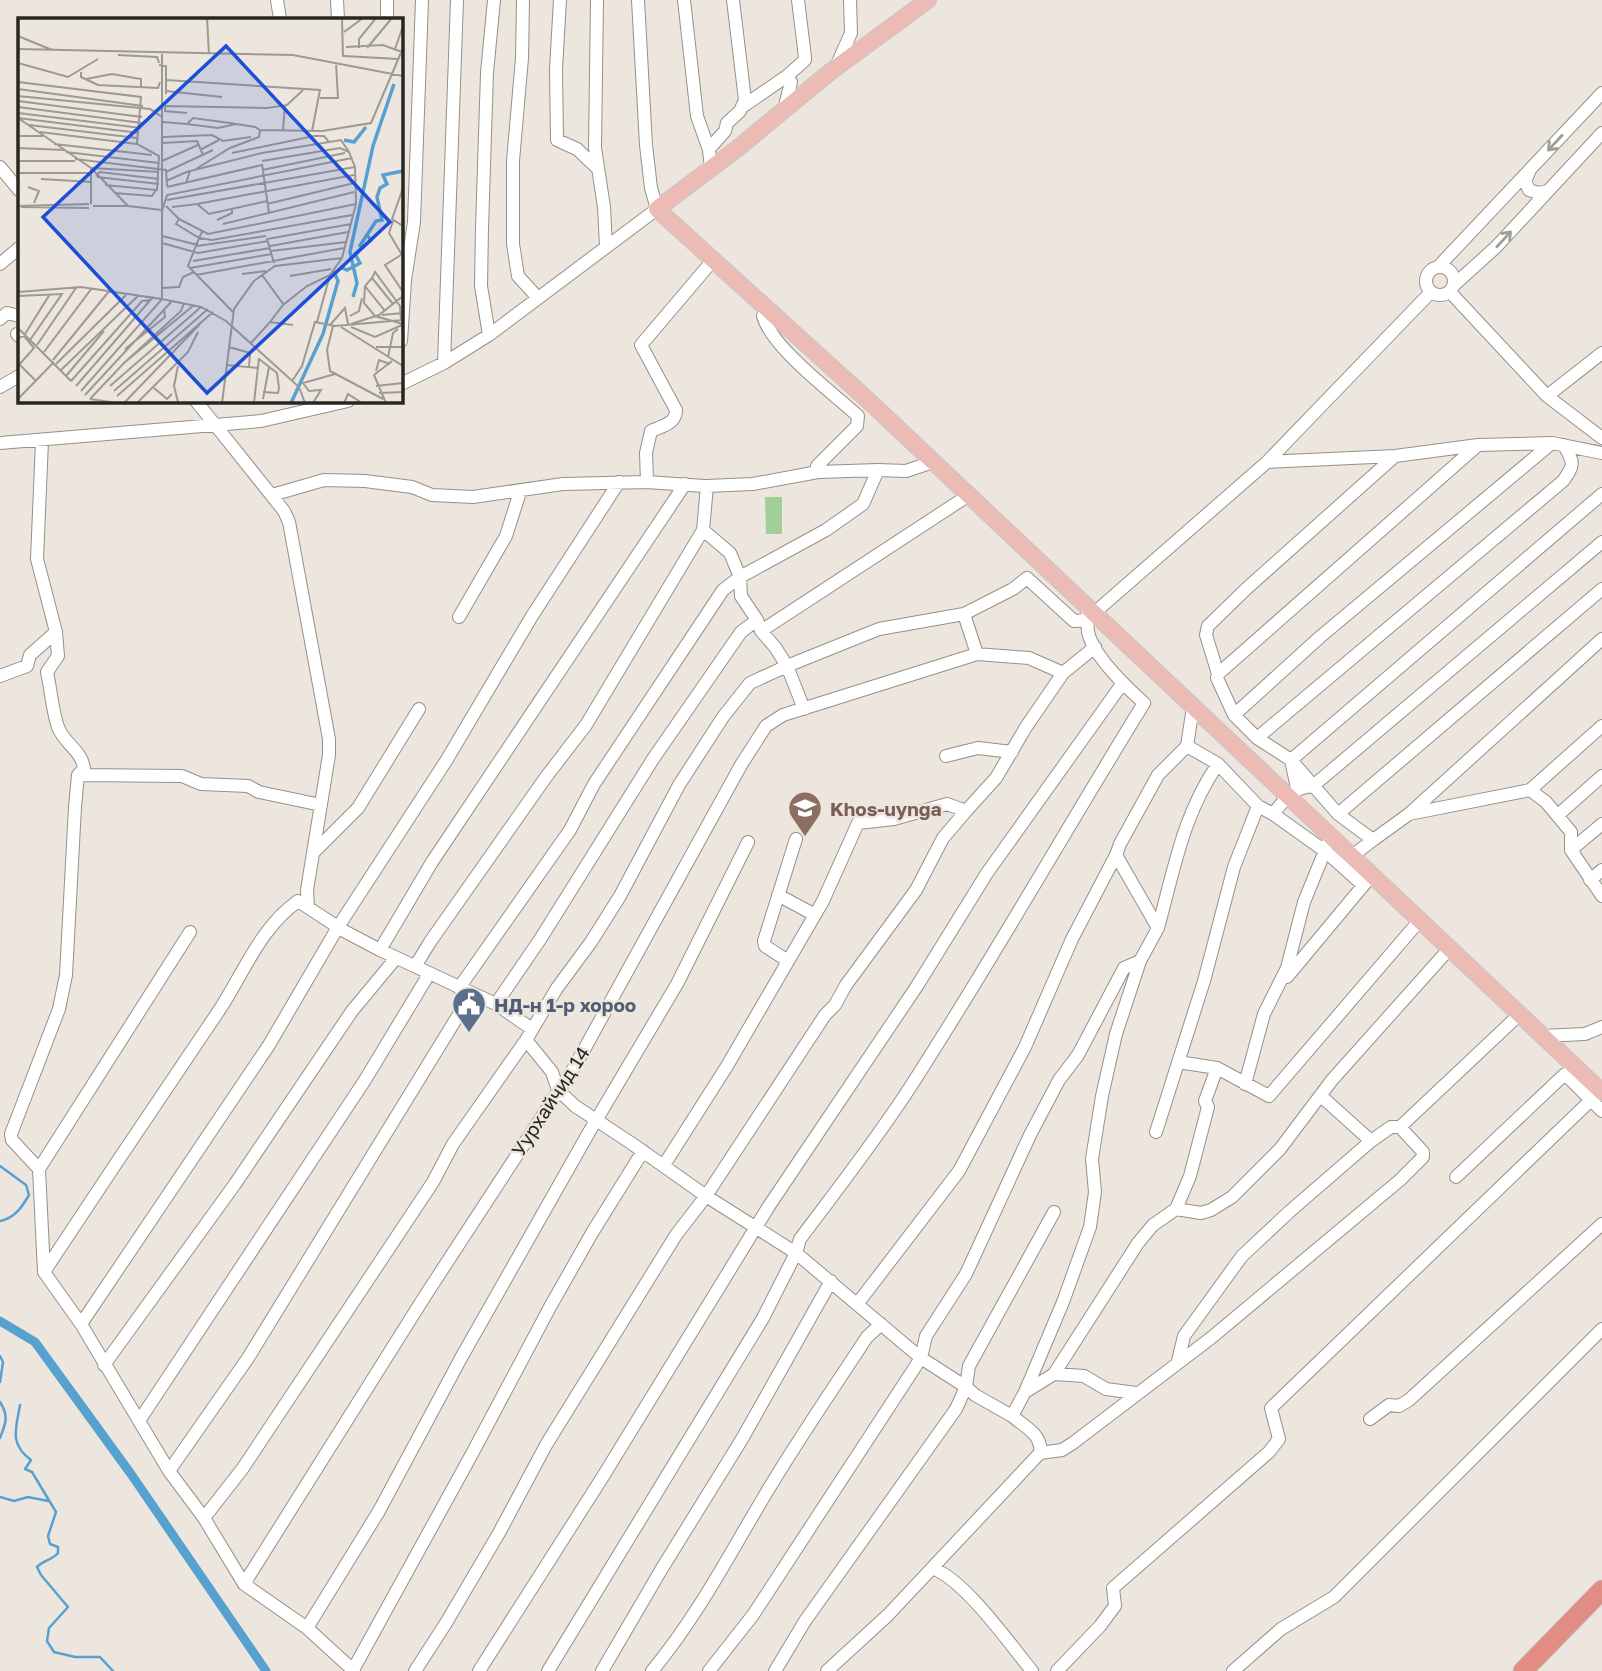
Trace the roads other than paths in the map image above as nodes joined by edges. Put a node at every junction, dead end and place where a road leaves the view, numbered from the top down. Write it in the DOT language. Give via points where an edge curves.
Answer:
graph roads {
  1 [pos="277,0"];
  2 [pos="337,0"];
  3 [pos="387,0"];
  4 [pos="422,0"];
  5 [pos="457,0"];
  6 [pos="494,0"];
  7 [pos="523,0"];
  8 [pos="560,0"];
  9 [pos="597,0"];
  10 [pos="638,0"];
  11 [pos="684,0"];
  12 [pos="733,0"];
  13 [pos="798,0"];
  14 [pos="850,0"];
  15 [pos="928,0"];
  16 [pos="280,18"];
  17 [pos="338,18"];
  18 [pos="387,18"];
  19 [pos="834,69"];
  20 [pos="787,76"];
  21 [pos="1602,93"];
  22 [pos="742,107"];
  23 [pos="784,110"];
  24 [pos="1602,133"];
  25 [pos="709,149"];
  26 [pos="0,167"];
  27 [pos="597,168"];
  28 [pos="711,168"];
  29 [pos="1530,170"];
  30 [pos="18,189"];
  31 [pos="1548,191"];
  32 [pos="657,209"];
  33 [pos="606,247"];
  34 [pos="18,248"];
  35 [pos="714,259"];
  36 [pos="0,264"];
  37 [pos="1438,267"];
  38 [pos="1452,289"];
  39 [pos="1431,292"];
  40 [pos="538,298"];
  41 [pos="768,308"];
  42 [pos="18,316"];
  43 [pos="0,319"];
  44 [pos="402,326"];
  45 [pos="489,335"];
  46 [pos="1602,353"];
  47 [pos="444,363"];
  48 [pos="18,377"];
  49 [pos="402,384"];
  50 [pos="0,387"];
  51 [pos="1547,396"];
  52 [pos="197,402"];
  53 [pos="344,402"];
  54 [pos="216,424"];
  55 [pos="1601,434"];
  56 [pos="42,441"];
  57 [pos="0,443"];
  58 [pos="1558,444"];
  59 [pos="1478,445"];
  60 [pos="1602,453"];
  61 [pos="1395,456"];
  62 [pos="933,462"];
  63 [pos="1267,462"];
  64 [pos="878,470"];
  65 [pos="818,472"];
  66 [pos="619,482"];
  67 [pos="647,482"];
  68 [pos="685,484"];
  69 [pos="707,486"];
  70 [pos="520,492"];
  71 [pos="1602,494"];
  72 [pos="272,495"];
  73 [pos="969,495"];
  74 [pos="703,530"];
  75 [pos="1602,542"];
  76 [pos="740,578"];
  77 [pos="1602,589"];
  78 [pos="964,614"];
  79 [pos="1089,614"];
  80 [pos="459,617"];
  81 [pos="759,626"];
  82 [pos="57,632"];
  83 [pos="1602,639"];
  84 [pos="1095,647"];
  85 [pos="976,654"];
  86 [pos="787,666"];
  87 [pos="1063,673"];
  88 [pos="1218,674"];
  89 [pos="0,676"];
  90 [pos="1122,684"];
  91 [pos="1193,707"];
  92 [pos="419,709"];
  93 [pos="804,709"];
  94 [pos="1234,715"];
  95 [pos="1602,726"];
  96 [pos="1257,738"];
  97 [pos="1187,746"];
  98 [pos="1012,752"];
  99 [pos="946,756"];
  100 [pos="1291,760"];
  101 [pos="1218,764"];
  102 [pos="78,775"];
  103 [pos="1602,776"];
  104 [pos="1314,786"];
  105 [pos="1530,790"];
  106 [pos="1292,792"];
  107 [pos="321,805"];
  108 [pos="1258,806"];
  109 [pos="966,811"];
  110 [pos="1273,814"];
  111 [pos="1338,814"];
  112 [pos="1409,814"];
  113 [pos="1558,815"];
  114 [pos="1602,824"];
  115 [pos="796,839"];
  116 [pos="1373,840"];
  117 [pos="748,842"];
  118 [pos="1328,844"];
  119 [pos="1570,850"];
  120 [pos="313,852"];
  121 [pos="1116,855"];
  122 [pos="1352,856"];
  123 [pos="1602,870"];
  124 [pos="1368,880"];
  125 [pos="1590,880"];
  126 [pos="778,895"];
  127 [pos="1602,896"];
  128 [pos="308,907"];
  129 [pos="815,915"];
  130 [pos="1420,920"];
  131 [pos="338,927"];
  132 [pos="1158,928"];
  133 [pos="190,932"];
  134 [pos="1450,948"];
  135 [pos="380,950"];
  136 [pos="396,958"];
  137 [pos="788,961"];
  138 [pos="1140,961"];
  139 [pos="416,965"];
  140 [pos="429,974"];
  141 [pos="459,988"];
  142 [pos="472,993"];
  143 [pos="1274,993"];
  144 [pos="496,1004"];
  145 [pos="1520,1014"];
  146 [pos="1602,1027"];
  147 [pos="529,1035"];
  148 [pos="1542,1035"];
  149 [pos="1178,1062"];
  150 [pos="1217,1068"];
  151 [pos="1245,1084"];
  152 [pos="558,1090"];
  153 [pos="1321,1096"];
  154 [pos="1596,1096"];
  155 [pos="1602,1111"];
  156 [pos="597,1122"];
  157 [pos="1401,1127"];
  158 [pos="6,1132"];
  159 [pos="1156,1132"];
  160 [pos="1371,1141"];
  161 [pos="643,1151"];
  162 [pos="664,1165"];
  163 [pos="39,1170"];
  164 [pos="1456,1177"];
  165 [pos="706,1196"];
  166 [pos="1176,1209"];
  167 [pos="1054,1212"];
  168 [pos="1602,1224"];
  169 [pos="756,1229"];
  170 [pos="796,1252"];
  171 [pos="44,1272"];
  172 [pos="831,1281"];
  173 [pos="858,1303"];
  174 [pos="81,1324"];
  175 [pos="881,1324"];
  176 [pos="1602,1329"];
  177 [pos="922,1358"];
  178 [pos="1178,1361"];
  179 [pos="104,1365"];
  180 [pos="1054,1374"];
  181 [pos="966,1387"];
  182 [pos="1025,1392"];
  183 [pos="1136,1393"];
  184 [pos="1012,1416"];
  185 [pos="1370,1419"];
  186 [pos="139,1421"];
  187 [pos="1040,1453"];
  188 [pos="169,1471"];
  189 [pos="204,1518"];
  190 [pos="932,1568"];
  191 [pos="244,1584"];
  192 [pos="1602,1590"];
  193 [pos="307,1628"];
  194 [pos="353,1671"];
  195 [pos="415,1671"];
  196 [pos="480,1671"];
  197 [pos="548,1671"];
  198 [pos="602,1671"];
  199 [pos="652,1671"];
  200 [pos="709,1671"];
  201 [pos="775,1671"];
  202 [pos="827,1671"];
  203 [pos="1032,1671"];
  204 [pos="1057,1671"];
  205 [pos="1233,1671"];
  206 [pos="1523,1671"];
  1 -- 16 [label="street"];
  2 -- 17 [label="street"];
  3 -- 18 [label="street"];
  4 -- 44 [label="street" via="414,222"];
  5 -- 47 [label="street"];
  6 -- 45 [label="street" via="481,286"];
  7 -- 40 [label="street" via="513,244 518,276"];
  8 -- 27 [label="street" via="557,140 577,149"];
  9 -- 27 [label="street"];
  10 -- 32 [label="street" via="646,145"];
  11 -- 25 [label="street" via="697,116"];
  12 -- 22 [label="street" via="745,100"];
  13 -- 20 [label="street" via="805,57"];
  14 -- 19 [label="street" via="851,33"];
  15 -- 19 [label="main road"];
  19 -- 23 [label="main road"];
  20 -- 22 [label="street"];
  20 -- 23 [label="street" via="791,82"];
  21 -- 29 [label="street, one-way"];
  22 -- 25 [label="street"];
  23 -- 28 [label="main road"];
  24 -- 31 [label="street"];
  25 -- 28 [label="street"];
  26 -- 30 [label="street"];
  27 -- 33 [label="street"];
  28 -- 32 [label="main road"];
  29 -- 31 [label="street" via="1525,181 1529,190"];
  29 -- 37 [label="street"];
  38 -- 31 [label="street, one-way"];
  32 -- 33 [label="street"];
  32 -- 35 [label="main road"];
  33 -- 40 [label="street"];
  34 -- 36 [label="street"];
  35 -- 41 [label="main road"];
  35 -- 67 [label="street" via="641,345 676,410 671,423 651,431"];
  37 -- 38 [label="street" via="1452,274"];
  37 -- 39 [label="street" via="1426,278"];
  38 -- 39 [label="street" via="1442,296"];
  38 -- 51 [label="street"];
  39 -- 63 [label="street"];
  40 -- 45 [label="street"];
  41 -- 62 [label="main road"];
  41 -- 65 [label="street" via="763,316 780,344 858,416 857,426 817,466"];
  42 -- 43 [label="street" via="7,313"];
  45 -- 47 [label="street"];
  46 -- 51 [label="street"];
  47 -- 49 [label="street"];
  48 -- 50 [label="street"];
  51 -- 55 [label="street"];
  52 -- 54 [label="street"];
  53 -- 54 [label="street" via="261,421"];
  54 -- 56 [label="street"];
  54 -- 72 [label="street"];
  56 -- 57 [label="street"];
  56 -- 82 [label="street" via="37,559"];
  58 -- 59 [label="street"];
  58 -- 60 [label="street"];
  58 -- 94 [label="street" via="1320,637"];
  58 -- 96 [label="street" via="1572,458 1572,468 1563,481"];
  59 -- 61 [label="street"];
  59 -- 88 [label="street"];
  61 -- 63 [label="street"];
  61 -- 88 [label="street" via="1208,626 1206,635"];
  62 -- 64 [label="street" via="906,471"];
  62 -- 73 [label="main road"];
  63 -- 79 [label="street"];
  64 -- 65 [label="street"];
  64 -- 76 [label="street" via="863,504"];
  65 -- 69 [label="street" via="753,484"];
  66 -- 67 [label="street"];
  66 -- 70 [label="street" via="563,484"];
  66 -- 131 [label="street"];
  67 -- 68 [label="street"];
  68 -- 69 [label="street"];
  68 -- 135 [label="street" via="432,862"];
  69 -- 74 [label="street"];
  70 -- 72 [label="street" via="432,495 412,486 324,480"];
  70 -- 80 [label="street" via="506,536"];
  71 -- 100 [label="street"];
  72 -- 107 [label="street" via="289,522 329,739"];
  73 -- 79 [label="main road"];
  73 -- 81 [label="street"];
  74 -- 76 [label="street" via="730,553"];
  74 -- 139 [label="street" via="586,725"];
  75 -- 104 [label="street"];
  76 -- 81 [label="street" via="741,596"];
  76 -- 141 [label="street" via="723,590 650,696 570,830"];
  77 -- 111 [label="street"];
  78 -- 79 [label="street" via="1027,578 1074,621"];
  78 -- 85 [label="street"];
  78 -- 86 [label="street" via="879,629"];
  79 -- 84 [label="street" via="1088,633"];
  79 -- 91 [label="main road"];
  81 -- 86 [label="street"];
  81 -- 144 [label="street" via="741,632 653,759"];
  82 -- 89 [label="street" via="30,655 27,666"];
  82 -- 102 [label="street" via="58,656 47,672 58,727 83,761 84,769"];
  83 -- 112 [label="street"];
  84 -- 87 [label="street"];
  84 -- 90 [label="street"];
  85 -- 87 [label="street" via="1029,657"];
  85 -- 93 [label="street, Уурхайчид 14"];
  86 -- 93 [label="street"];
  86 -- 147 [label="street" via="750,683 723,717 679,785 620,896"];
  87 -- 98 [label="street"];
  88 -- 94 [label="street"];
  90 -- 169 [label="street" via="988,873"];
  90 -- 170 [label="street" via="1144,703 971,992 898,1104 800,1239"];
  91 -- 97 [label="street"];
  91 -- 106 [label="main road"];
  92 -- 120 [label="street" via="358,808"];
  93 -- 152 [label="street, Уурхайчид 14" via="766,726"];
  94 -- 96 [label="street"];
  95 -- 105 [label="street"];
  96 -- 100 [label="street"];
  97 -- 101 [label="street"];
  97 -- 121 [label="street" via="1158,775"];
  98 -- 99 [label="street" via="978,748"];
  98 -- 109 [label="street"];
  100 -- 104 [label="street"];
  100 -- 106 [label="street"];
  101 -- 108 [label="street"];
  101 -- 132 [label="street" via="1189,814"];
  102 -- 107 [label="street" via="182,776 201,784 248,786"];
  102 -- 158 [label="street" via="66,975 59,1009"];
  103 -- 113 [label="street"];
  104 -- 106 [label="street"];
  104 -- 111 [label="street"];
  105 -- 112 [label="street"];
  105 -- 113 [label="street"];
  106 -- 110 [label="street"];
  106 -- 118 [label="main road"];
  107 -- 120 [label="street"];
  108 -- 110 [label="street"];
  108 -- 149 [label="street" via="1234,867"];
  109 -- 129 [label="street" via="947,804 894,819 858,823"];
  109 -- 165 [label="street" via="943,838 916,890 825,1015"];
  110 -- 118 [label="street"];
  111 -- 116 [label="street"];
  112 -- 116 [label="street"];
  113 -- 119 [label="street" via="1571,832"];
  114 -- 119 [label="street"];
  115 -- 126 [label="street"];
  116 -- 122 [label="street"];
  117 -- 156 [label="street" via="692,957"];
  118 -- 122 [label="main road"];
  118 -- 124 [label="street"];
  118 -- 143 [label="street" via="1304,902 1287,968"];
  119 -- 125 [label="street"];
  120 -- 128 [label="street"];
  121 -- 132 [label="street"];
  121 -- 173 [label="street" via="959,1171"];
  122 -- 124 [label="main road"];
  123 -- 125 [label="street"];
  124 -- 130 [label="main road"];
  124 -- 143 [label="street"];
  125 -- 127 [label="street"];
  126 -- 129 [label="street"];
  126 -- 137 [label="street" via="764,941"];
  128 -- 131 [label="street"];
  128 -- 171 [label="street" via="298,901 275,920"];
  129 -- 137 [label="street"];
  130 -- 134 [label="main road"];
  130 -- 151 [label="street" via="1269,1096"];
  131 -- 135 [label="street"];
  131 -- 174 [label="street" via="262,1056"];
  132 -- 138 [label="street"];
  133 -- 163 [label="street"];
  134 -- 145 [label="main road"];
  134 -- 153 [label="street"];
  135 -- 136 [label="street"];
  136 -- 139 [label="street"];
  136 -- 179 [label="street" via="352,1012"];
  137 -- 162 [label="street"];
  138 -- 177 [label="street" via="1124,968 1078,1055 1059,1080 966,1274 926,1336"];
  138 -- 182 [label="street" via="1102,1096 1092,1159 1095,1192 1090,1227"];
  139 -- 140 [label="street"];
  140 -- 141 [label="street"];
  140 -- 186 [label="street" via="365,1080"];
  141 -- 142 [label="street"];
  142 -- 144 [label="street"];
  142 -- 188 [label="street" via="248,1358"];
  143 -- 151 [label="street" via="1256,1037"];
  144 -- 147 [label="street"];
  145 -- 148 [label="main road"];
  145 -- 157 [label="street"];
  146 -- 148 [label="street" via="1585,1034"];
  147 -- 152 [label="street"];
  147 -- 189 [label="street" via="243,1468"];
  148 -- 154 [label="main road"];
  149 -- 150 [label="street"];
  149 -- 159 [label="street"];
  150 -- 151 [label="street"];
  150 -- 166 [label="street" via="1205,1101 1208,1107 1190,1176"];
  152 -- 156 [label="street"];
  152 -- 191 [label="street, Уурхайчид 14"];
  153 -- 160 [label="street"];
  153 -- 166 [label="street" via="1280,1149 1232,1197 1201,1213"];
  154 -- 155 [label="street"];
  154 -- 164 [label="street" via="1565,1074"];
  154 -- 204 [label="street" via="1272,1408 1279,1439 1269,1452 1123,1578 1114,1588 1115,1606"];
  156 -- 161 [label="street"];
  156 -- 193 [label="street" via="379,1511"];
  157 -- 160 [label="street" via="1391,1127"];
  157 -- 178 [label="street" via="1423,1153 1420,1161"];
  158 -- 163 [label="street"];
  160 -- 178 [label="street" via="1242,1256 1184,1336"];
  161 -- 162 [label="street"];
  161 -- 194 [label="street" via="556,1296"];
  162 -- 165 [label="street"];
  163 -- 171 [label="street"];
  165 -- 169 [label="street"];
  165 -- 195 [label="street" via="676,1235 546,1445"];
  166 -- 180 [label="street" via="1138,1243"];
  167 -- 181 [label="street" via="969,1366"];
  168 -- 185 [label="street" via="1409,1401 1390,1405"];
  169 -- 170 [label="street"];
  169 -- 196 [label="street"];
  170 -- 172 [label="street"];
  170 -- 197 [label="street" via="763,1318"];
  171 -- 174 [label="street"];
  172 -- 173 [label="street"];
  172 -- 198 [label="street"];
  173 -- 175 [label="street"];
  174 -- 179 [label="street"];
  175 -- 177 [label="street"];
  175 -- 199 [label="street" via="867,1337 789,1454 701,1603"];
  176 -- 205 [label="street" via="1334,1597 1281,1629"];
  177 -- 181 [label="street"];
  177 -- 200 [label="street" via="753,1615"];
  178 -- 183 [label="street"];
  179 -- 186 [label="street"];
  180 -- 182 [label="street"];
  180 -- 183 [label="street" via="1084,1376 1106,1389"];
  181 -- 184 [label="street"];
  181 -- 201 [label="street" via="956,1409 804,1621"];
  182 -- 184 [label="street"];
  183 -- 187 [label="street" via="1062,1451"];
  184 -- 187 [label="street" via="1037,1436"];
  186 -- 188 [label="street"];
  187 -- 190 [label="street"];
  188 -- 189 [label="street"];
  189 -- 191 [label="street"];
  190 -- 202 [label="street"];
  190 -- 203 [label="street" via="950,1577"];
  191 -- 193 [label="street"];
  192 -- 206 [label="highway"];
  193 -- 194 [label="street"];
}
